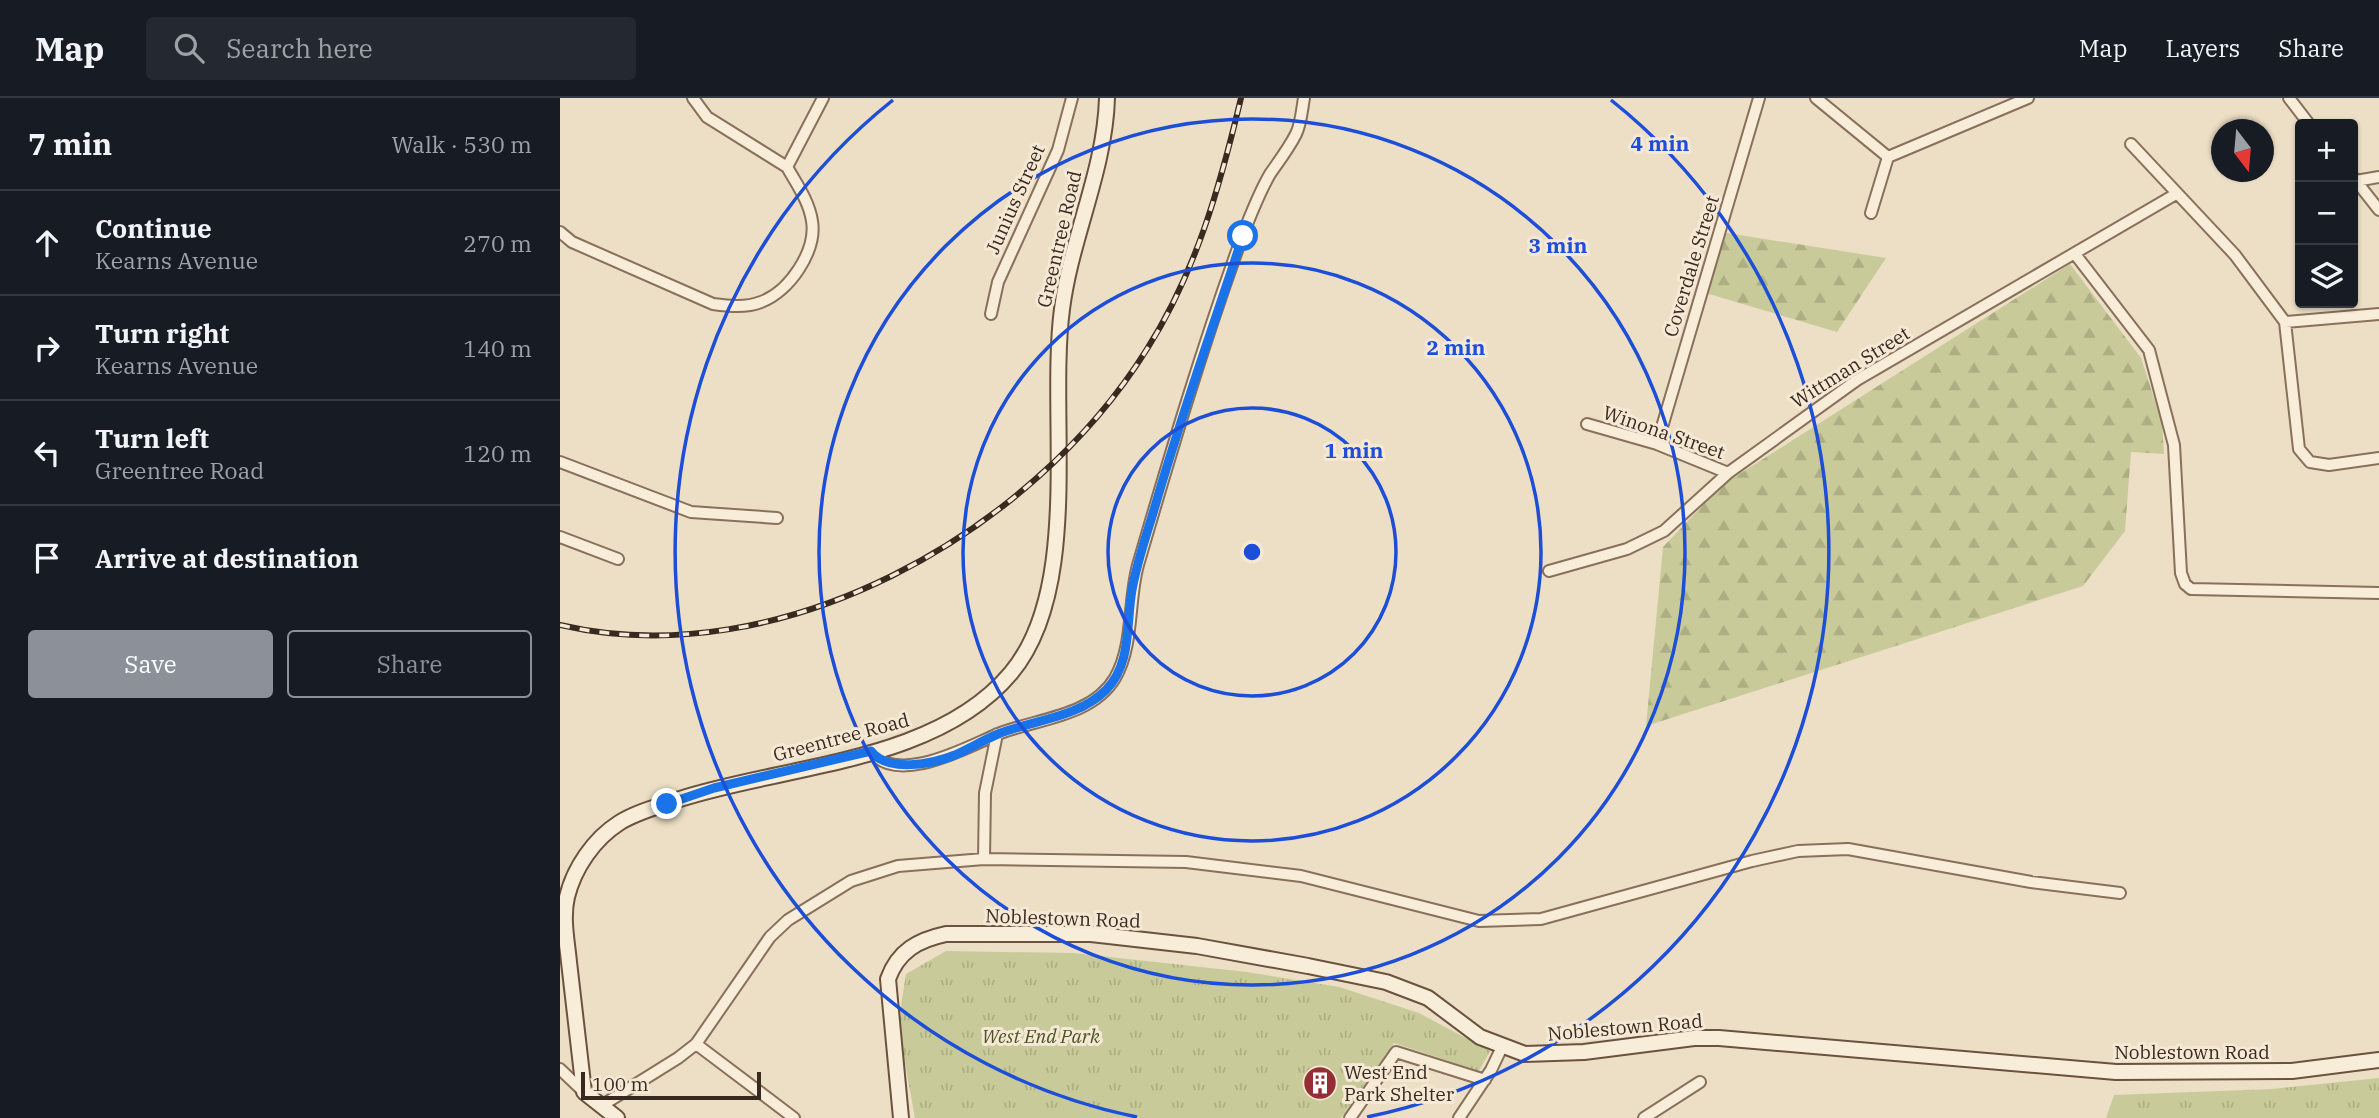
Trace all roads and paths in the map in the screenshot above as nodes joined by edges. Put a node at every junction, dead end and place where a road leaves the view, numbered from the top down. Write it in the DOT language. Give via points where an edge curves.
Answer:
graph roads {
  1 [pos="693,98"];
  2 [pos="823,98"];
  3 [pos="1072,98"];
  4 [pos="1107,98"];
  5 [pos="1304,98"];
  6 [pos="1759,98"];
  7 [pos="1816,98"];
  8 [pos="2028,98"];
  9 [pos="2289,98"];
  10 [pos="2305,119"];
  11 [pos="2131,144"];
  12 [pos="1888,158"];
  13 [pos="787,167"];
  14 [pos="2379,177"];
  15 [pos="2358,179"];
  16 [pos="2356,182"];
  17 [pos="2176,194"];
  18 [pos="2379,209"];
  19 [pos="1871,213"];
  20 [pos="560,232"];
  21 [pos="2075,254"];
  22 [pos="991,314"];
  23 [pos="2379,314"];
  24 [pos="2285,322"];
  25 [pos="1587,424"];
  26 [pos="1657,444"];
  27 [pos="2379,458"];
  28 [pos="560,462"];
  29 [pos="1728,473"];
  30 [pos="777,519"];
  31 [pos="560,537"];
  32 [pos="618,559"];
  33 [pos="1549,571"];
  34 [pos="2379,593"];
  35 [pos="997,734"];
  36 [pos="871,751"];
  37 [pos="984,859"];
  38 [pos="2120,893"];
  39 [pos="565,968"];
  40 [pos="695,1044"];
  41 [pos="1502,1047"];
  42 [pos="2379,1059"];
  43 [pos="560,1069"];
  44 [pos="1485,1080"];
  45 [pos="1700,1082"];
  46 [pos="584,1092"];
  47 [pos="601,1106"];
  48 [pos="617,1118"];
  49 [pos="794,1118"];
  50 [pos="901,1118"];
  51 [pos="1350,1118"];
  52 [pos="1459,1118"];
  53 [pos="1644,1118"];
  1 -- 13 [label="street" via="703,114"];
  2 -- 13 [label="street"];
  3 -- 22 [label="street, Junius Street" via="1058,150 998,282"];
  4 -- 36 [label="main road, Greentree Road" via="1062,308 1056,536 1039,623 1028,649 989,698 920,736"];
  5 -- 35 [label="street" via="1297,132 1269,177 1243,236 1168,461 1132,586 1120,668 1104,692 1080,706"];
  6 -- 26 [label="street, Coverdale Street"];
  7 -- 12 [label="street"];
  8 -- 12 [label="street"];
  9 -- 10 [label="street"];
  11 -- 17 [label="street"];
  12 -- 19 [label="street"];
  13 -- 20 [label="street" via="813,222 796,275 761,303 713,304 572,242"];
  14 -- 15 [label="street"];
  16 -- 18 [label="street"];
  17 -- 21 [label="street, Wittman Street"];
  17 -- 24 [label="street" via="2235,255"];
  21 -- 29 [label="street, Wittman Street" via="1857,380"];
  21 -- 34 [label="street" via="2149,350 2174,445 2185,584 2191,589"];
  23 -- 24 [label="street"];
  24 -- 27 [label="street" via="2299,449 2310,462 2329,465"];
  25 -- 26 [label="street, Winona Street"];
  26 -- 29 [label="street, Winona Street"];
  28 -- 30 [label="street" via="691,512"];
  29 -- 33 [label="street, Wittman Street" via="1664,531 1627,549"];
  31 -- 32 [label="street"];
  35 -- 36 [label="street" via="951,757 919,763 886,763"];
  35 -- 37 [label="street" via="985,793"];
  36 -- 39 [label="main road, Greentree Road" via="714,788 622,821 590,850 569,891"];
  37 -- 38 [label="street" via="1186,862 1301,876 1439,913 1498,921 1541,919 1798,851 1848,849"];
  37 -- 40 [label="street" via="898,866 851,881 807,906 770,937"];
  39 -- 46 [label="main road, Greentree Road"];
  40 -- 47 [label="street"];
  40 -- 49 [label="street"];
  41 -- 42 [label="main road, Noblestown Road" via="1546,1054 1719,1038 2116,1072 2292,1071"];
  41 -- 44 [label="street"];
  41 -- 50 [label="main road, Noblestown Road" via="1480,1037 1428,998 1386,982 1321,968 1197,946 1091,934 946,934 906,950 888,979"];
  43 -- 46 [label="street"];
  44 -- 51 [label="street" via="1396,1052"];
  44 -- 52 [label="street"];
  45 -- 53 [label="street"];
  46 -- 47 [label="main road"];
  47 -- 48 [label="main road"];
}
